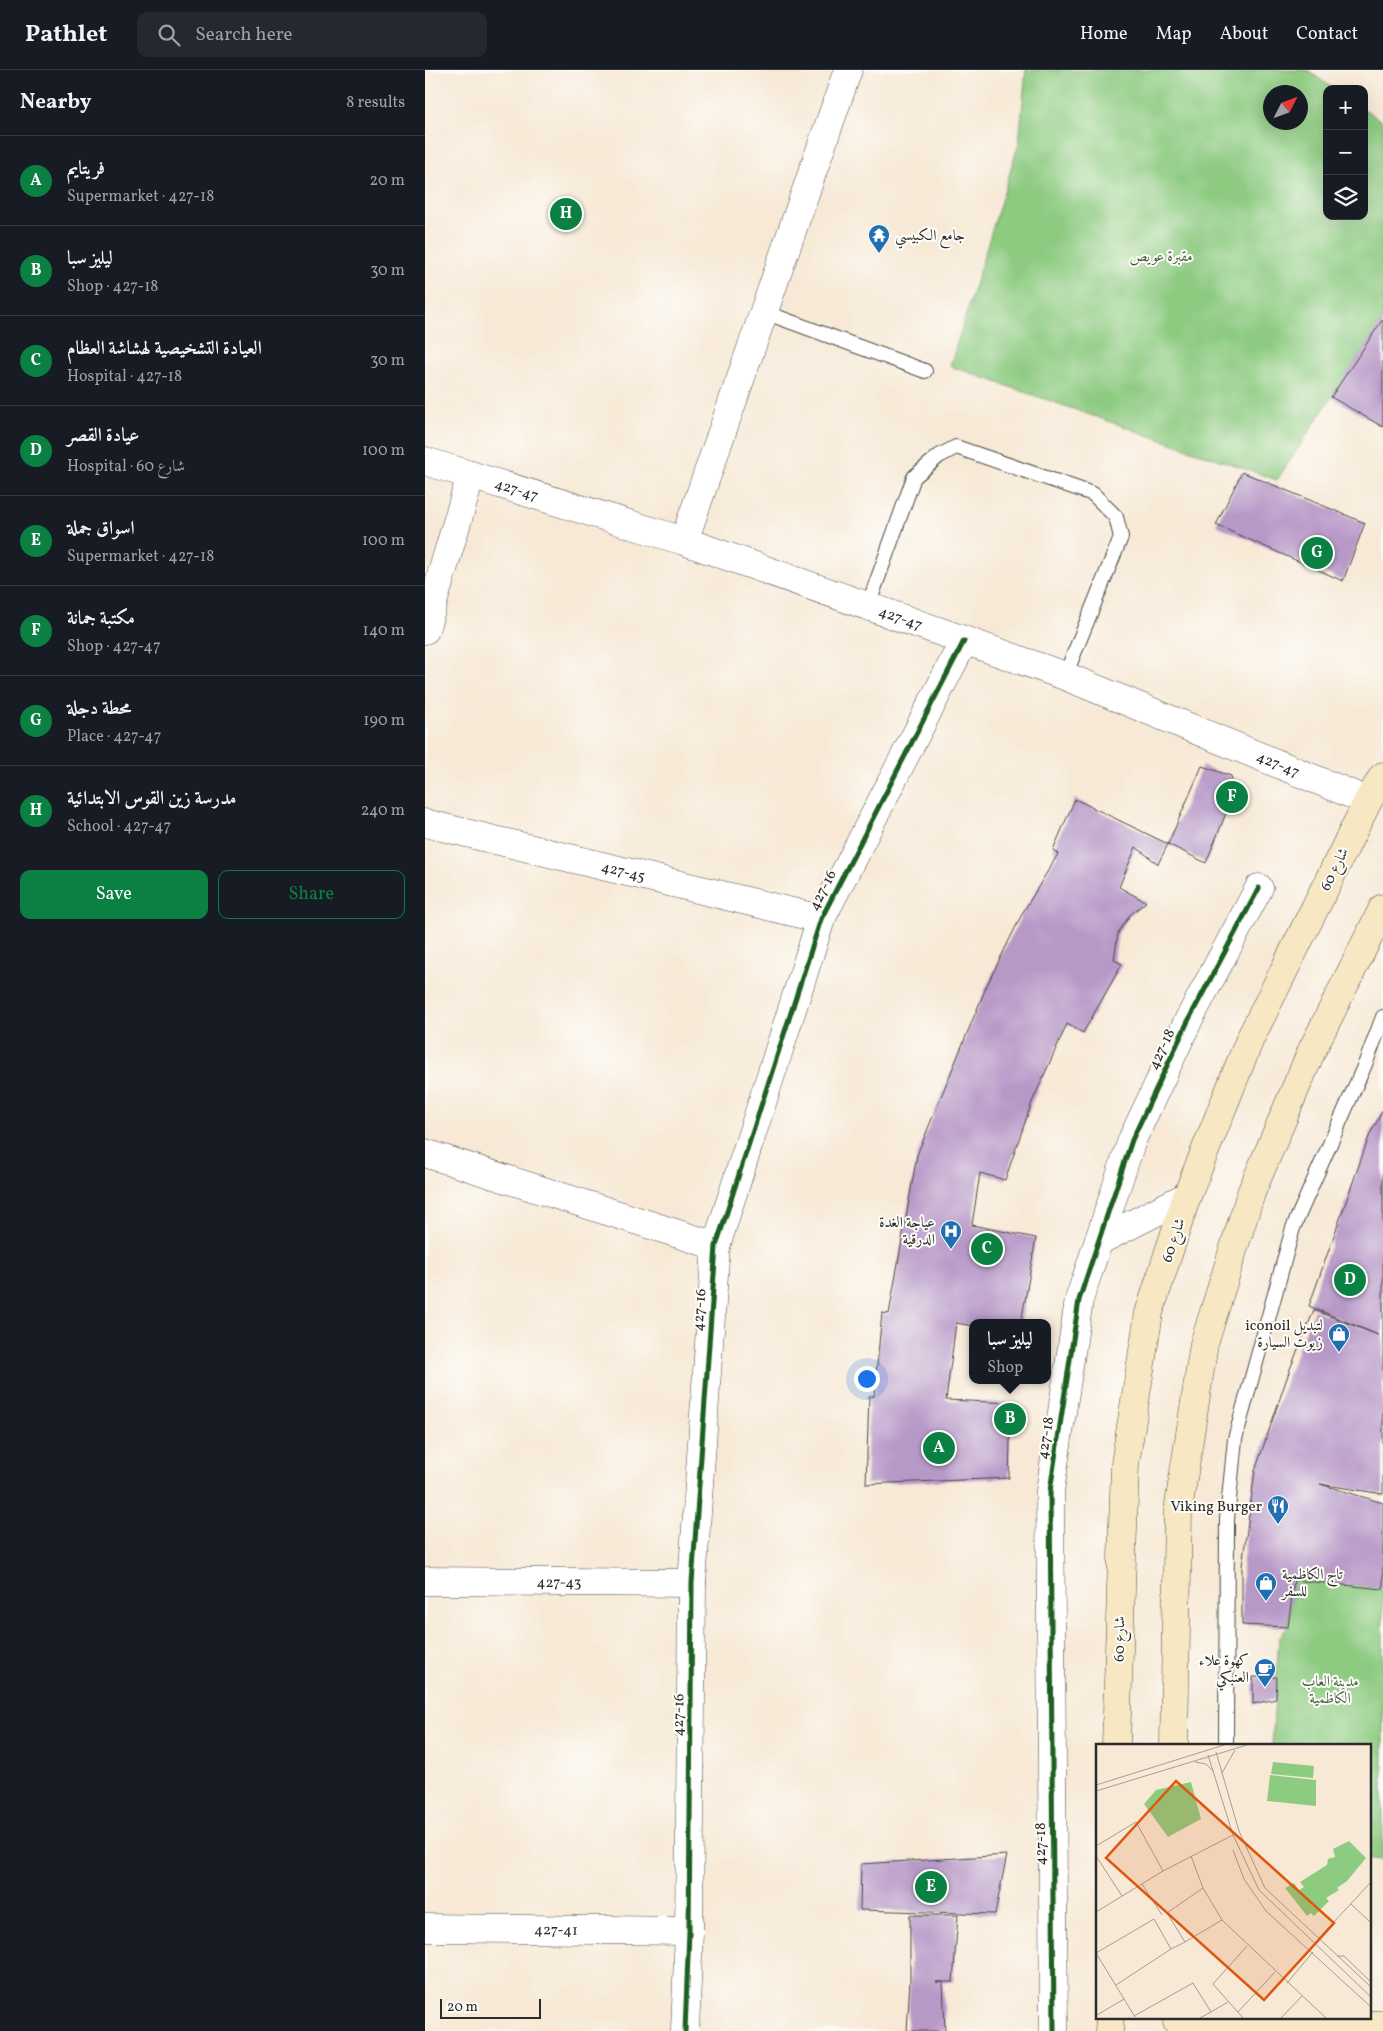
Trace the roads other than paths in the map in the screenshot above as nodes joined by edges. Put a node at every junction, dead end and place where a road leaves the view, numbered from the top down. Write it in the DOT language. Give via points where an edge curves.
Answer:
graph roads {
  1 [pos="848,70"];
  2 [pos="763,312"];
  3 [pos="925,371"];
  4 [pos="425,461"];
  5 [pos="471,475"];
  6 [pos="684,541"];
  7 [pos="868,606"];
  8 [pos="425,630"];
  9 [pos="964,640"];
  10 [pos="1065,676"];
  11 [pos="1383,776"];
  12 [pos="1368,801"];
  13 [pos="425,823"];
  14 [pos="1259,888"];
  15 [pos="1383,908"];
  16 [pos="821,919"];
  17 [pos="1383,1017"];
  18 [pos="425,1153"];
  19 [pos="1187,1196"];
  20 [pos="1099,1241"];
  21 [pos="716,1246"];
  22 [pos="425,1581"];
  23 [pos="692,1583"];
  24 [pos="1116,1744"];
  25 [pos="1174,1744"];
  26 [pos="1225,1744"];
  27 [pos="425,1928"];
  28 [pos="689,1931"];
  29 [pos="1110,2018"];
  30 [pos="1177,2024"];
  31 [pos="1383,2025"];
  32 [pos="685,2031"];
  33 [pos="1054,2031"];
  34 [pos="1109,2031"];
  1 -- 2 [label="street"];
  2 -- 3 [label="lane"];
  2 -- 6 [label="street"];
  4 -- 5 [label="street, 427-47"];
  5 -- 6 [label="street, 427-47"];
  5 -- 8 [label="street"];
  6 -- 7 [label="street, 427-47"];
  7 -- 9 [label="street, 427-47"];
  7 -- 10 [label="lane" via="914,477 939,456 956,447 1093,494 1116,517 1121,537"];
  9 -- 10 [label="street, 427-47"];
  9 -- 16 [label="street, 427-16"];
  10 -- 12 [label="street, 427-47"];
  11 -- 12 [label="street, شارع 60"];
  12 -- 19 [label="street, شارع 60" via="1250,1040"];
  13 -- 16 [label="street, 427-45"];
  14 -- 20 [label="street, 427-18" via="1189,1019 1132,1140"];
  15 -- 25 [label="street" via="1312,1050 1251,1193 1204,1344 1178,1511"];
  16 -- 21 [label="street, 427-16"];
  17 -- 26 [label="lane" via="1293,1228 1235,1439 1227,1519"];
  18 -- 21 [label="street"];
  19 -- 20 [label="street"];
  19 -- 24 [label="street, شارع 60" via="1149,1313 1125,1464"];
  20 -- 33 [label="street, 427-18" via="1079,1300 1049,1490"];
  21 -- 23 [label="street, 427-16"];
  22 -- 23 [label="street, 427-43"];
  23 -- 28 [label="street, 427-16"];
  27 -- 28 [label="street, 427-41"];
  28 -- 32 [label="street, 427-16"];
  29 -- 34 [label="street"];
  30 -- 31 [label="street"];
}
